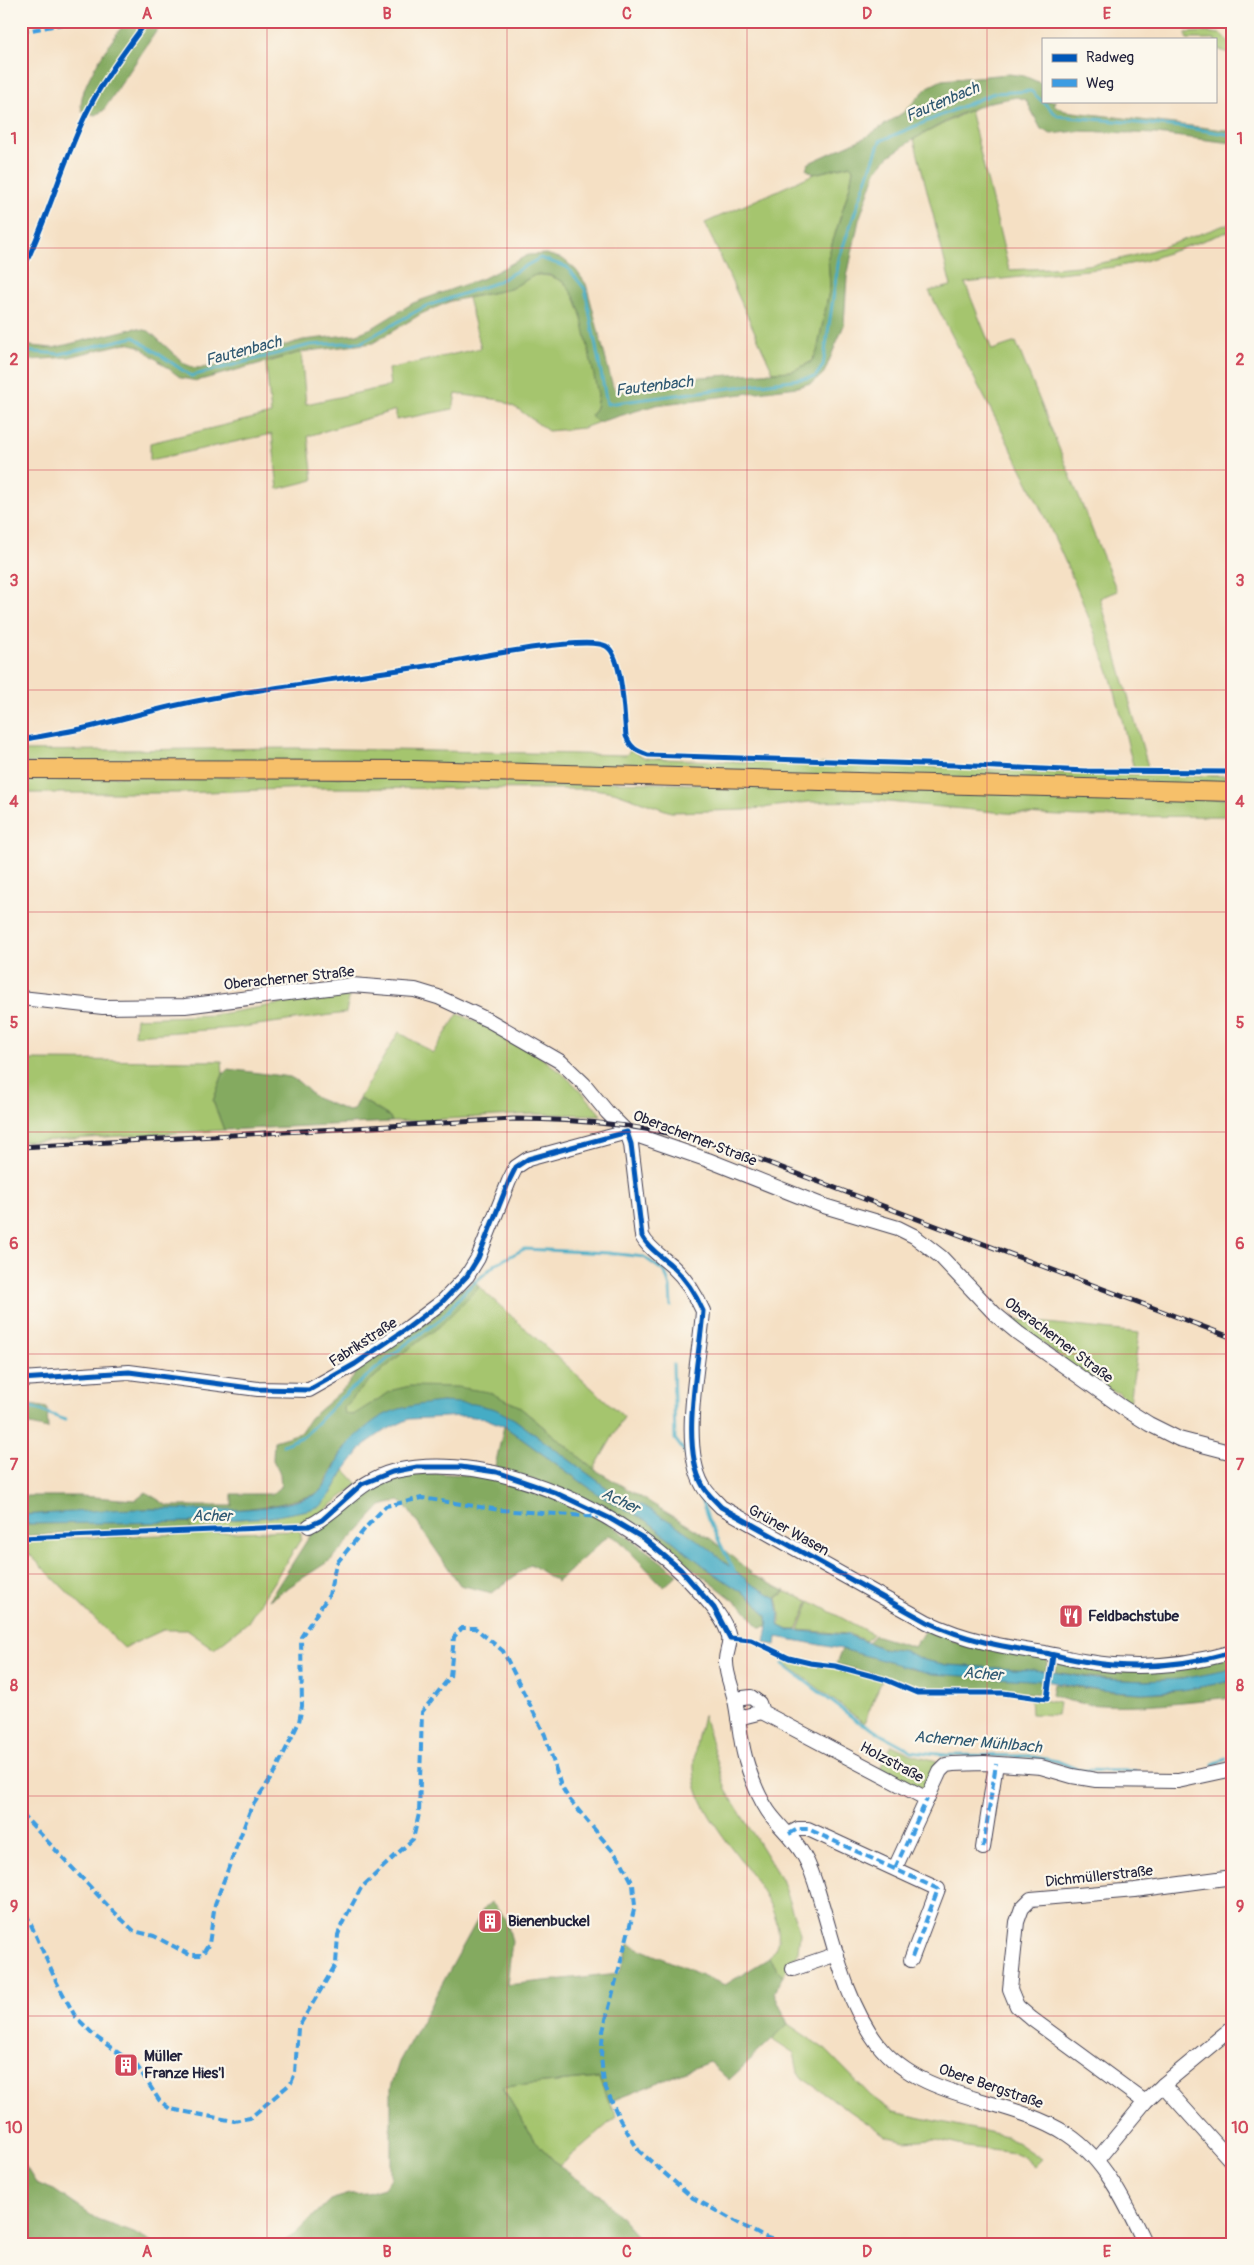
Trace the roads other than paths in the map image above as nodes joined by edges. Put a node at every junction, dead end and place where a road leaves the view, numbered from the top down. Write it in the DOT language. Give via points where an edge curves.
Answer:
graph roads {
  1 [pos="21,769"];
  2 [pos="1233,792"];
  3 [pos="21,998"];
  4 [pos="627,1132"];
  5 [pos="21,1379"];
  6 [pos="1233,1453"];
  7 [pos="309,1526"];
  8 [pos="1233,1652"];
  9 [pos="735,1700"];
  10 [pos="762,1712"];
  11 [pos="738,1718"];
  12 [pos="996,1764"];
  13 [pos="1233,1769"];
  14 [pos="927,1799"];
  15 [pos="789,1834"];
  16 [pos="983,1848"];
  17 [pos="895,1868"];
  18 [pos="1233,1877"];
  19 [pos="837,1954"];
  20 [pos="911,1960"];
  21 [pos="793,1968"];
  22 [pos="1233,2027"];
  23 [pos="1163,2085"];
  24 [pos="1145,2102"];
  25 [pos="1097,2160"];
  26 [pos="1233,2163"];
  27 [pos="1145,2244"];
  1 -- 2 [label="main road" via="414,770"];
  3 -- 4 [label="street, Oberacherner Straße" via="103,1007 185,1006 352,985 415,990 463,1007 544,1050 584,1084"];
  4 -- 5 [label="street, Fabrikstraße" via="528,1159 516,1167 468,1276 442,1302 409,1327 355,1364 309,1390 258,1389 129,1372"];
  4 -- 6 [label="street, Oberacherner Straße" via="914,1236 940,1256 1018,1333 1122,1407 1178,1439"];
  4 -- 8 [label="street, Grüner Wasen" via="642,1236 674,1268 698,1298 703,1311 692,1414 693,1459 703,1486 721,1507 928,1622 952,1634 987,1644 1091,1662 1144,1665 1168,1665"];
  7 -- 9 [label="street, Obere Bergstraße" via="322,1520 362,1484 392,1472 417,1467 496,1472 554,1492 642,1538 680,1569 714,1608 730,1638 725,1660"];
  9 -- 10 [label="street, Holzstraße" via="751,1697 759,1703"];
  9 -- 11 [label="street, Obere Bergstraße"];
  10 -- 11 [label="street"];
  10 -- 14 [label="street, Holzstraße"];
  11 -- 15 [label="street, Obere Bergstraße" via="745,1757 753,1779 768,1810"];
  12 -- 13 [label="street, Holzstraße" via="1041,1767 1096,1780 1178,1781"];
  12 -- 14 [label="street, Holzstraße" via="946,1765"];
  12 -- 16 [label="street"];
  14 -- 17 [label="street"];
  15 -- 17 [label="street" via="798,1829 808,1829"];
  15 -- 19 [label="street, Obere Bergstraße" via="812,1874"];
  17 -- 20 [label="street" via="938,1889"];
  18 -- 24 [label="street, Dichmüllerstraße" via="1031,1899 1022,1908 1017,1922 1010,1989 1018,2006"];
  19 -- 21 [label="street"];
  19 -- 25 [label="street, Obere Bergstraße" via="851,1996 871,2034 883,2051 905,2071 944,2089 1026,2113 1068,2135"];
  22 -- 23 [label="street"];
  23 -- 24 [label="street"];
  23 -- 26 [label="street"];
  24 -- 25 [label="street"];
  25 -- 27 [label="street, Obere Bergstraße"];
}
